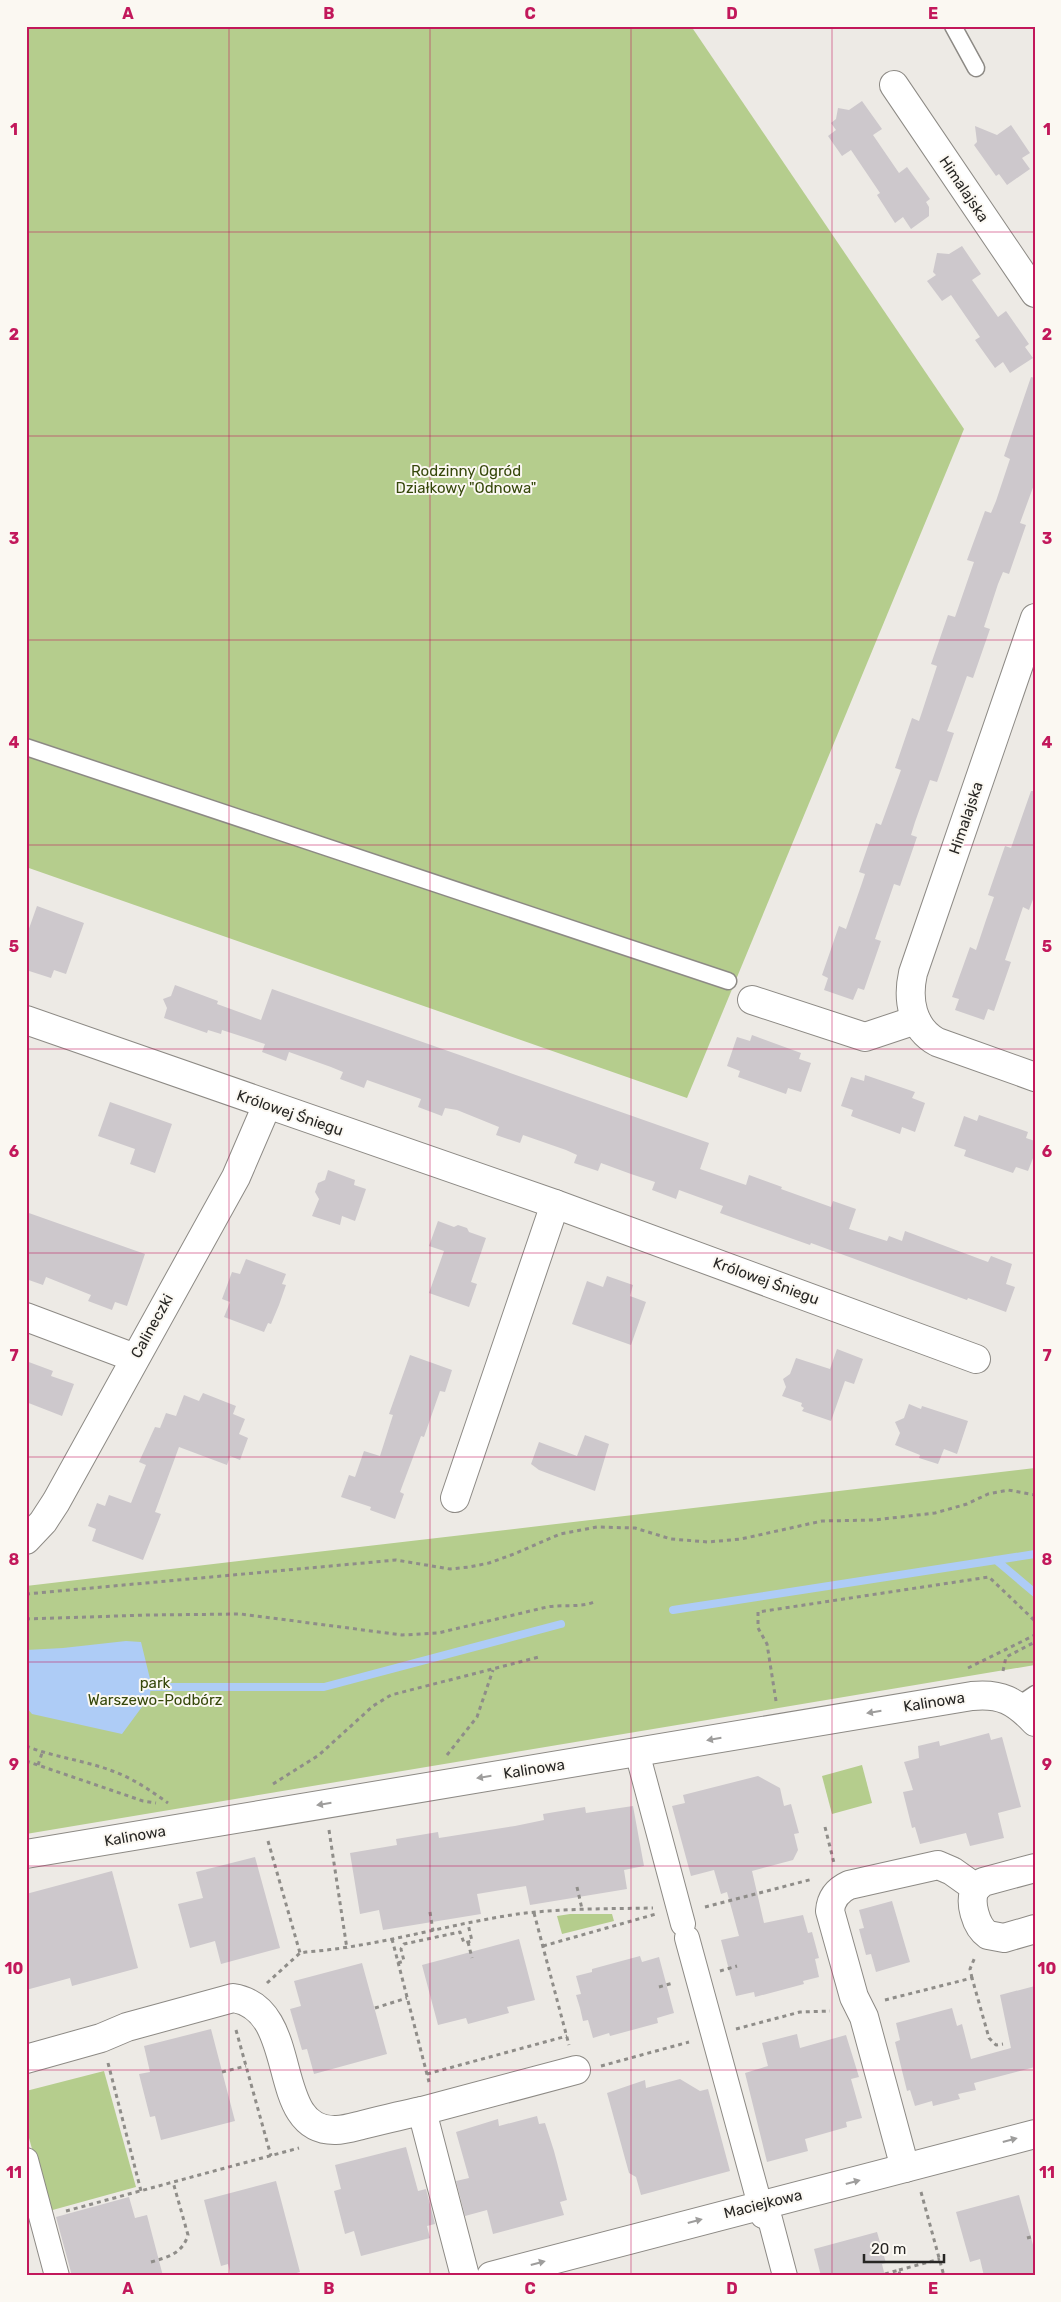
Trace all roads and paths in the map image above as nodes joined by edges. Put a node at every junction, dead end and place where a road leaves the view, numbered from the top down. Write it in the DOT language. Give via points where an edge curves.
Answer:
graph roads {
  1 [pos="953,26"];
  2 [pos="976,68"];
  3 [pos="894,85"];
  4 [pos="1035,293"];
  5 [pos="1035,618"];
  6 [pos="26,746"];
  7 [pos="728,981"];
  8 [pos="752,1000"];
  9 [pos="26,1020"];
  10 [pos="916,1020"];
  11 [pos="1035,1077"];
  12 [pos="267,1105"];
  13 [pos="555,1204"];
  14 [pos="26,1317"];
  15 [pos="135,1358"];
  16 [pos="976,1359"];
  17 [pos="1035,1495"];
  18 [pos="455,1498"];
  19 [pos="26,1540"];
  20 [pos="26,1594"];
  21 [pos="594,1602"];
  22 [pos="26,1620"];
  23 [pos="1035,1621"];
  24 [pos="1035,1635"];
  25 [pos="1035,1642"];
  26 [pos="539,1657"];
  27 [pos="493,1669"];
  28 [pos="963,1670"];
  29 [pos="1003,1673"];
  30 [pos="780,1691"];
  31 [pos="775,1692"];
  32 [pos="777,1704"];
  33 [pos="1029,1707"];
  34 [pos="26,1746"];
  35 [pos="637,1752"];
  36 [pos="42,1753"];
  37 [pos="442,1760"];
  38 [pos="38,1765"];
  39 [pos="272,1784"];
  40 [pos="170,1804"];
  41 [pos="825,1827"];
  42 [pos="328,1829"];
  43 [pos="268,1840"];
  44 [pos="26,1854"];
  45 [pos="1035,1868"];
  46 [pos="837,1871"];
  47 [pos="578,1887"];
  48 [pos="976,1888"];
  49 [pos="582,1909"];
  50 [pos="830,1911"];
  51 [pos="430,1912"];
  52 [pos="534,1913"];
  53 [pos="682,1921"];
  54 [pos="468,1924"];
  55 [pos="1035,1929"];
  56 [pos="433,1931"];
  57 [pos="392,1939"];
  58 [pos="468,1942"];
  59 [pos="543,1946"];
  60 [pos="347,1949"];
  61 [pos="300,1954"];
  62 [pos="472,1958"];
  63 [pos="398,1963"];
  64 [pos="407,1998"];
  65 [pos="236,2000"];
  66 [pos="375,2008"];
  67 [pos="714,2035"];
  68 [pos="567,2036"];
  69 [pos="101,2038"];
  70 [pos="26,2059"];
  71 [pos="246,2066"];
  72 [pos="576,2070"];
  73 [pos="222,2072"];
  74 [pos="427,2074"];
  75 [pos="429,2109"];
  76 [pos="1035,2134"];
  77 [pos="300,2148"];
  78 [pos="271,2156"];
  79 [pos="26,2160"];
  80 [pos="905,2168"];
  81 [pos="173,2182"];
  82 [pos="920,2189"];
  83 [pos="142,2191"];
  84 [pos="760,2204"];
  85 [pos="42,2218"];
  86 [pos="1035,2236"];
  87 [pos="1027,2238"];
  88 [pos="940,2259"];
  89 [pos="151,2262"];
  90 [pos="898,2270"];
  91 [pos="885,2274"];
  92 [pos="57,2276"];
  93 [pos="465,2276"];
  94 [pos="491,2276"];
  95 [pos="785,2276"];
  96 [pos="900,2276"];
  97 [pos="944,2276"];
  1 -- 2 [label="lane"];
  3 -- 4 [label="street, Himalajska"];
  5 -- 10 [label="street, Himalajska" via="913,973 910,988"];
  6 -- 7 [label="lane"];
  8 -- 10 [label="street" via="864,1037"];
  9 -- 12 [label="street, Królowej Śniegu"];
  10 -- 11 [label="street" via="922,1030 937,1042"];
  12 -- 13 [label="street, Królowej Śniegu"];
  12 -- 15 [label="street, Calineczki" via="236,1177"];
  13 -- 16 [label="street, Królowej Śniegu"];
  13 -- 18 [label="street"];
  14 -- 15 [label="street"];
  15 -- 19 [label="street, Calineczki" via="56,1502"];
  17 -- 20 [label="path" via="1008,1490 934,1513 874,1520 822,1521 741,1539 708,1542 670,1539 635,1528 596,1528 560,1534 489,1563 450,1569 396,1560"];
  21 -- 22 [label="path" via="583,1606 565,1604 548,1607 420,1635 241,1614"];
  23 -- 31 [label="path" via="989,1577 758,1612 758,1628 768,1644"];
  24 -- 28 [label="path"];
  25 -- 29 [label="path" via="1006,1657"];
  26 -- 27 [label="path"];
  27 -- 37 [label="path" via="477,1717"];
  27 -- 39 [label="path" via="391,1696 373,1706 319,1755"];
  30 -- 31 [label="path"];
  31 -- 32 [label="path"];
  33 -- 35 [label="street, Kalinowa, one-way" via="1004,1698 972,1696"];
  34 -- 36 [label="path"];
  35 -- 44 [label="street, Kalinowa, one-way"];
  35 -- 53 [label="street"];
  36 -- 38 [label="path"];
  36 -- 40 [label="path" via="116,1772"];
  41 -- 46 [label="path"];
  42 -- 60 [label="path"];
  43 -- 61 [label="path"];
  45 -- 48 [label="street" via="983,1882"];
  47 -- 49 [label="path"];
  48 -- 50 [label="street" via="946,1868 932,1865 849,1885 833,1898"];
  48 -- 55 [label="street" via="973,1899 978,1922 988,1935 1004,1938"];
  49 -- 52 [label="path"];
  49 -- 53 [label="path"];
  50 -- 53 [label="path" via="820,1895 816,1878"];
  50 -- 80 [label="street" via="854,1997 864,2017"];
  51 -- 56 [label="path"];
  52 -- 54 [label="path"];
  52 -- 59 [label="path"];
  53 -- 59 [label="path"];
  53 -- 67 [label="street"];
  54 -- 56 [label="path"];
  54 -- 58 [label="path" via="472,1941"];
  56 -- 57 [label="path"];
  57 -- 60 [label="path"];
  57 -- 63 [label="path"];
  58 -- 62 [label="path"];
  58 -- 63 [label="path" via="464,1943 460,1932 404,1944 401,1948 404,1962"];
  59 -- 68 [label="path"];
  60 -- 61 [label="path"];
  61 -- 65 [label="path" via="272,1979"];
  63 -- 64 [label="path"];
  64 -- 66 [label="path"];
  64 -- 74 [label="path"];
  65 -- 69 [label="street" via="127,2027"];
  65 -- 71 [label="path"];
  65 -- 75 [label="street" via="259,2009 271,2026 294,2101 312,2123 337,2130"];
  67 -- 72 [label="path"];
  67 -- 84 [label="street"];
  68 -- 72 [label="path"];
  68 -- 74 [label="path"];
  69 -- 70 [label="street"];
  69 -- 83 [label="path"];
  71 -- 73 [label="path"];
  71 -- 78 [label="path"];
  72 -- 75 [label="street"];
  74 -- 75 [label="path"];
  75 -- 93 [label="street"];
  80 -- 76 [label="street, Maciejkowa, one-way"];
  77 -- 78 [label="path"];
  78 -- 81 [label="path"];
  79 -- 85 [label="street"];
  84 -- 80 [label="street, Maciejkowa, one-way"];
  81 -- 83 [label="path"];
  81 -- 89 [label="path" via="188,2235 173,2256"];
  82 -- 88 [label="path"];
  83 -- 85 [label="path"];
  94 -- 84 [label="street, Maciejkowa, one-way"];
  84 -- 95 [label="street" via="763,2216 770,2219"];
  85 -- 92 [label="street"];
  86 -- 87 [label="path"];
  88 -- 90 [label="path"];
  88 -- 97 [label="path"];
  90 -- 91 [label="path"];
  90 -- 96 [label="path"];
}
